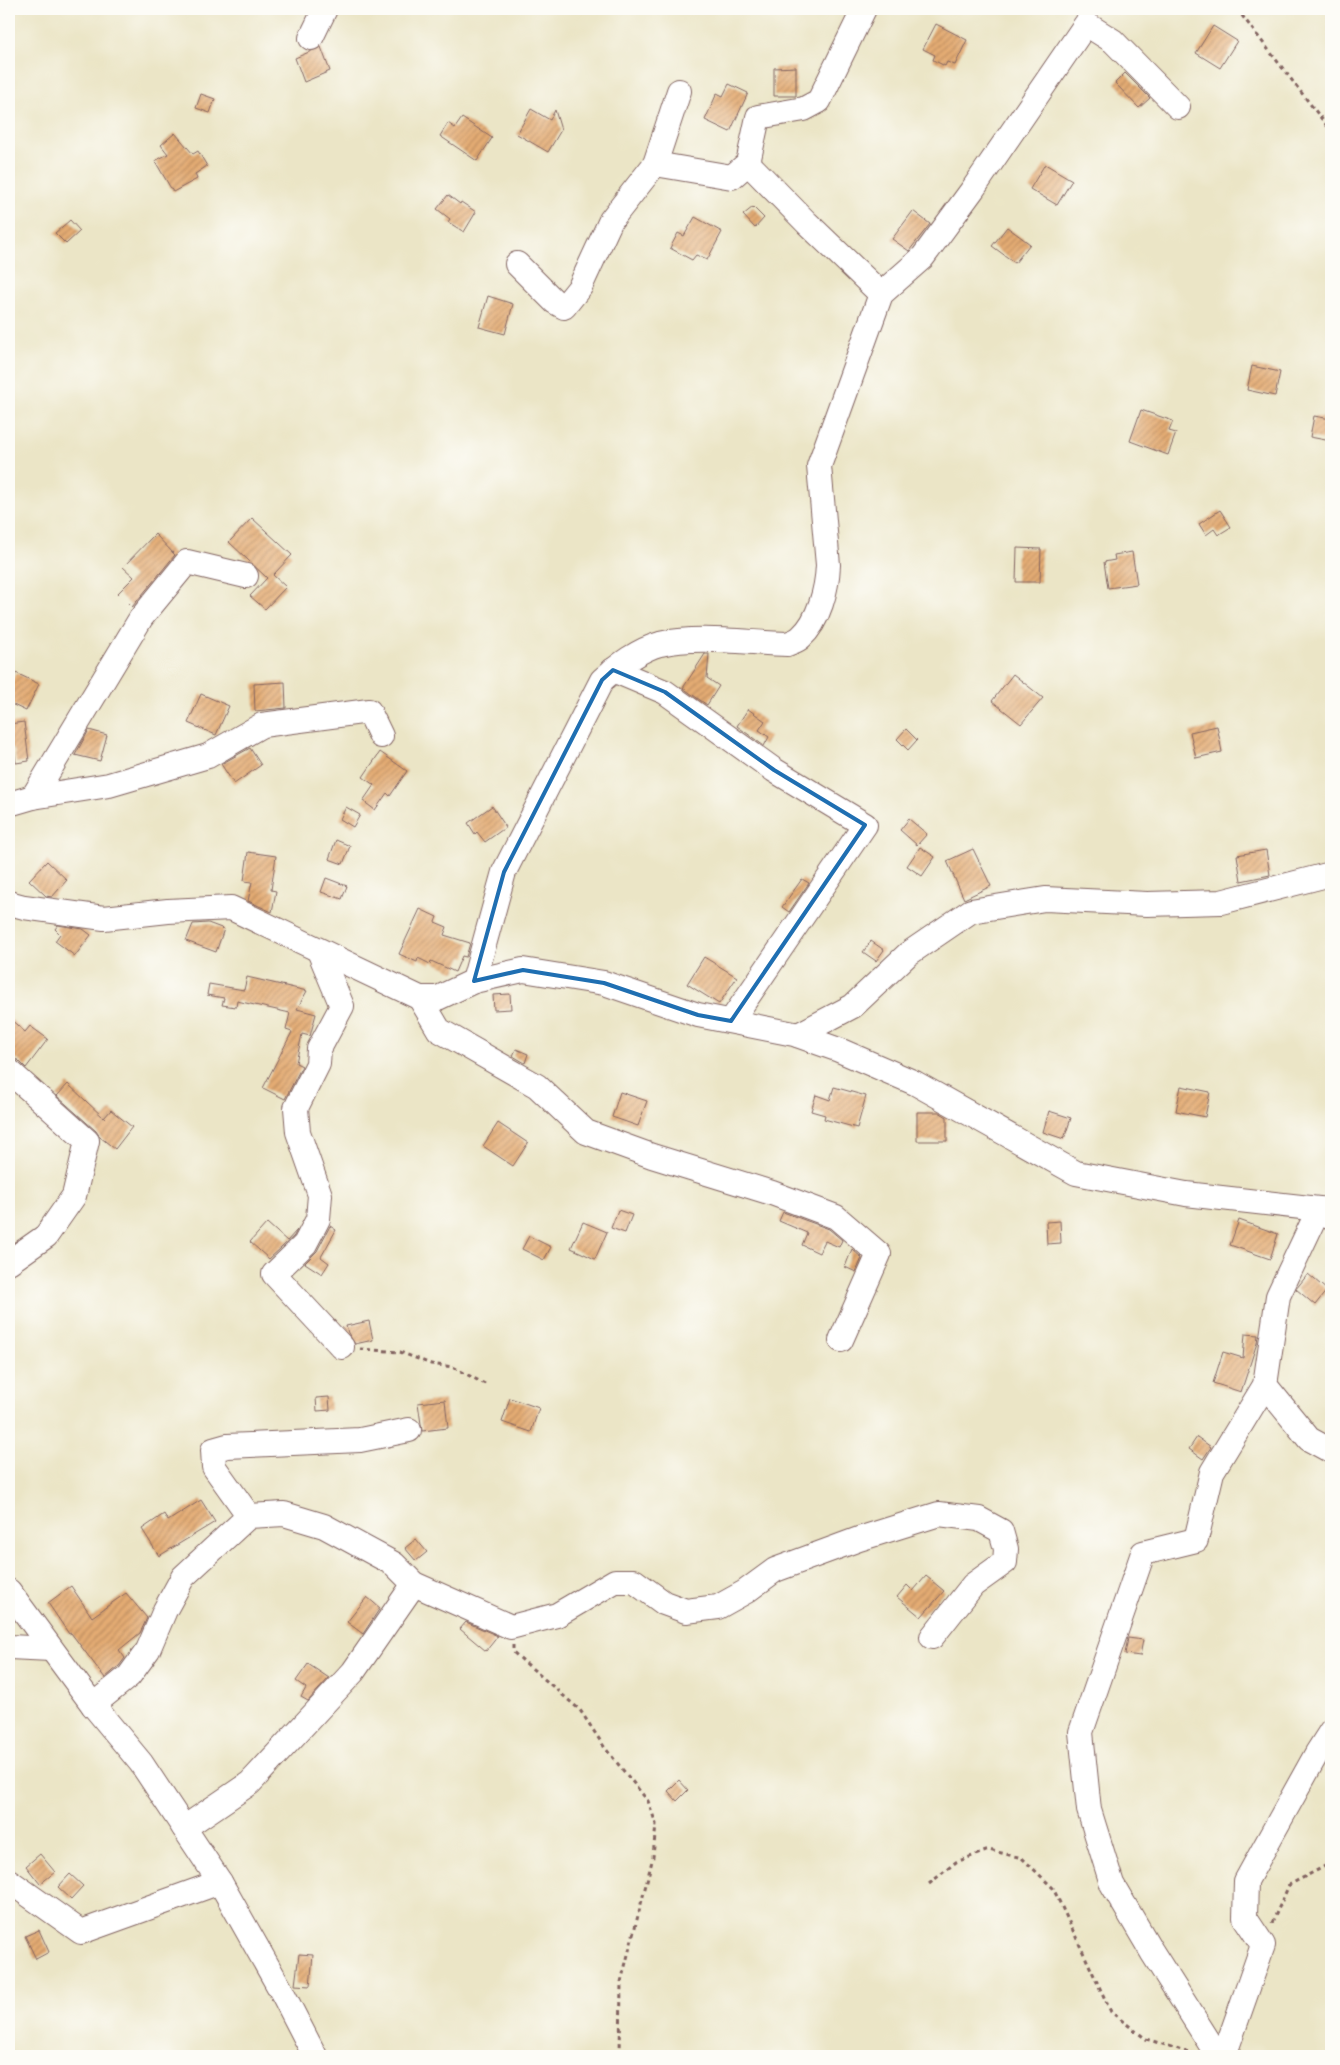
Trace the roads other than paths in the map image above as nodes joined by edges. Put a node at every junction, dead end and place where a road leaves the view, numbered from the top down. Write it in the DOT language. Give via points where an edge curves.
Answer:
graph roads {
  1 [pos="325,9"];
  2 [pos="864,9"];
  3 [pos="311,38"];
  4 [pos="679,91"];
  5 [pos="1178,107"];
  6 [pos="748,163"];
  7 [pos="656,164"];
  8 [pos="517,264"];
  9 [pos="881,294"];
  10 [pos="246,576"];
  11 [pos="613,670"];
  12 [pos="381,736"];
  13 [pos="33,797"];
  14 [pos="9,804"];
  15 [pos="1331,874"];
  16 [pos="9,903"];
  17 [pos="319,951"];
  18 [pos="474,981"];
  19 [pos="420,998"];
  20 [pos="731,1021"];
  21 [pos="798,1035"];
  22 [pos="9,1071"];
  23 [pos="1325,1214"];
  24 [pos="9,1262"];
  25 [pos="841,1340"];
  26 [pos="342,1348"];
  27 [pos="1265,1385"];
  28 [pos="409,1430"];
  29 [pos="1331,1452"];
  30 [pos="249,1516"];
  31 [pos="414,1584"];
  32 [pos="9,1591"];
  33 [pos="932,1637"];
  34 [pos="9,1647"];
  35 [pos="51,1649"];
  36 [pos="93,1706"];
  37 [pos="1331,1731"];
  38 [pos="184,1828"];
  39 [pos="9,1881"];
  40 [pos="220,1882"];
  41 [pos="1207,2055"];
  42 [pos="315,2056"];
  43 [pos="1224,2056"];
  1 -- 3 [label="street"];
  2 -- 6 [label="street" via="819,101 804,109 758,117"];
  4 -- 7 [label="street"];
  5 -- 9 [label="street" via="1113,41 1086,24 923,257"];
  6 -- 7 [label="street" via="732,177"];
  6 -- 9 [label="street"];
  7 -- 8 [label="street" via="611,220 580,287 564,307"];
  9 -- 11 [label="street" via="819,466 828,580 813,623 800,639 787,644 686,640 659,644"];
  10 -- 13 [label="street" via="187,562 141,618"];
  11 -- 18 [label="street" via="602,680 504,872"];
  11 -- 20 [label="street" via="665,692 774,770 865,826"];
  12 -- 13 [label="street" via="369,711 262,724 208,756 109,786"];
  13 -- 14 [label="street"];
  15 -- 21 [label="street" via="1221,902 1146,904 1045,899 971,911 908,954 853,1006"];
  16 -- 17 [label="street" via="104,918 231,908"];
  17 -- 19 [label="street"];
  17 -- 26 [label="street" via="342,1006 319,1049 318,1064 296,1108 298,1132 320,1195 318,1219 305,1244 274,1274"];
  18 -- 19 [label="street" via="438,998"];
  18 -- 20 [label="street" via="523,970 604,983 698,1015"];
  19 -- 25 [label="street" via="439,1030 537,1086 586,1132 836,1217 879,1254"];
  20 -- 21 [label="street"];
  21 -- 23 [label="street" via="915,1083 1076,1173 1186,1194"];
  22 -- 24 [label="street" via="87,1141 74,1196 46,1236"];
  23 -- 27 [label="street" via="1278,1296"];
  27 -- 29 [label="street" via="1309,1440"];
  27 -- 41 [label="street" via="1212,1472 1196,1540 1143,1553 1081,1732 1089,1810 1112,1884"];
  28 -- 30 [label="street" via="360,1440 227,1446 213,1450 214,1467"];
  30 -- 31 [label="street" via="284,1514 324,1526 394,1564"];
  30 -- 36 [label="street" via="183,1577 148,1650 129,1676"];
  31 -- 33 [label="street" via="511,1627 557,1615 615,1581 634,1581 664,1603 686,1611 718,1607 775,1570 859,1538 939,1514 979,1519 1000,1531 1006,1548 1005,1562 973,1585"];
  31 -- 38 [label="street" via="353,1672 250,1783"];
  32 -- 35 [label="street"];
  34 -- 35 [label="street"];
  35 -- 36 [label="street"];
  36 -- 38 [label="street" via="142,1763"];
  37 -- 43 [label="street" via="1246,1881 1245,1918 1263,1945"];
  38 -- 40 [label="street"];
  39 -- 40 [label="street" via="81,1932"];
  40 -- 42 [label="street"];
}
